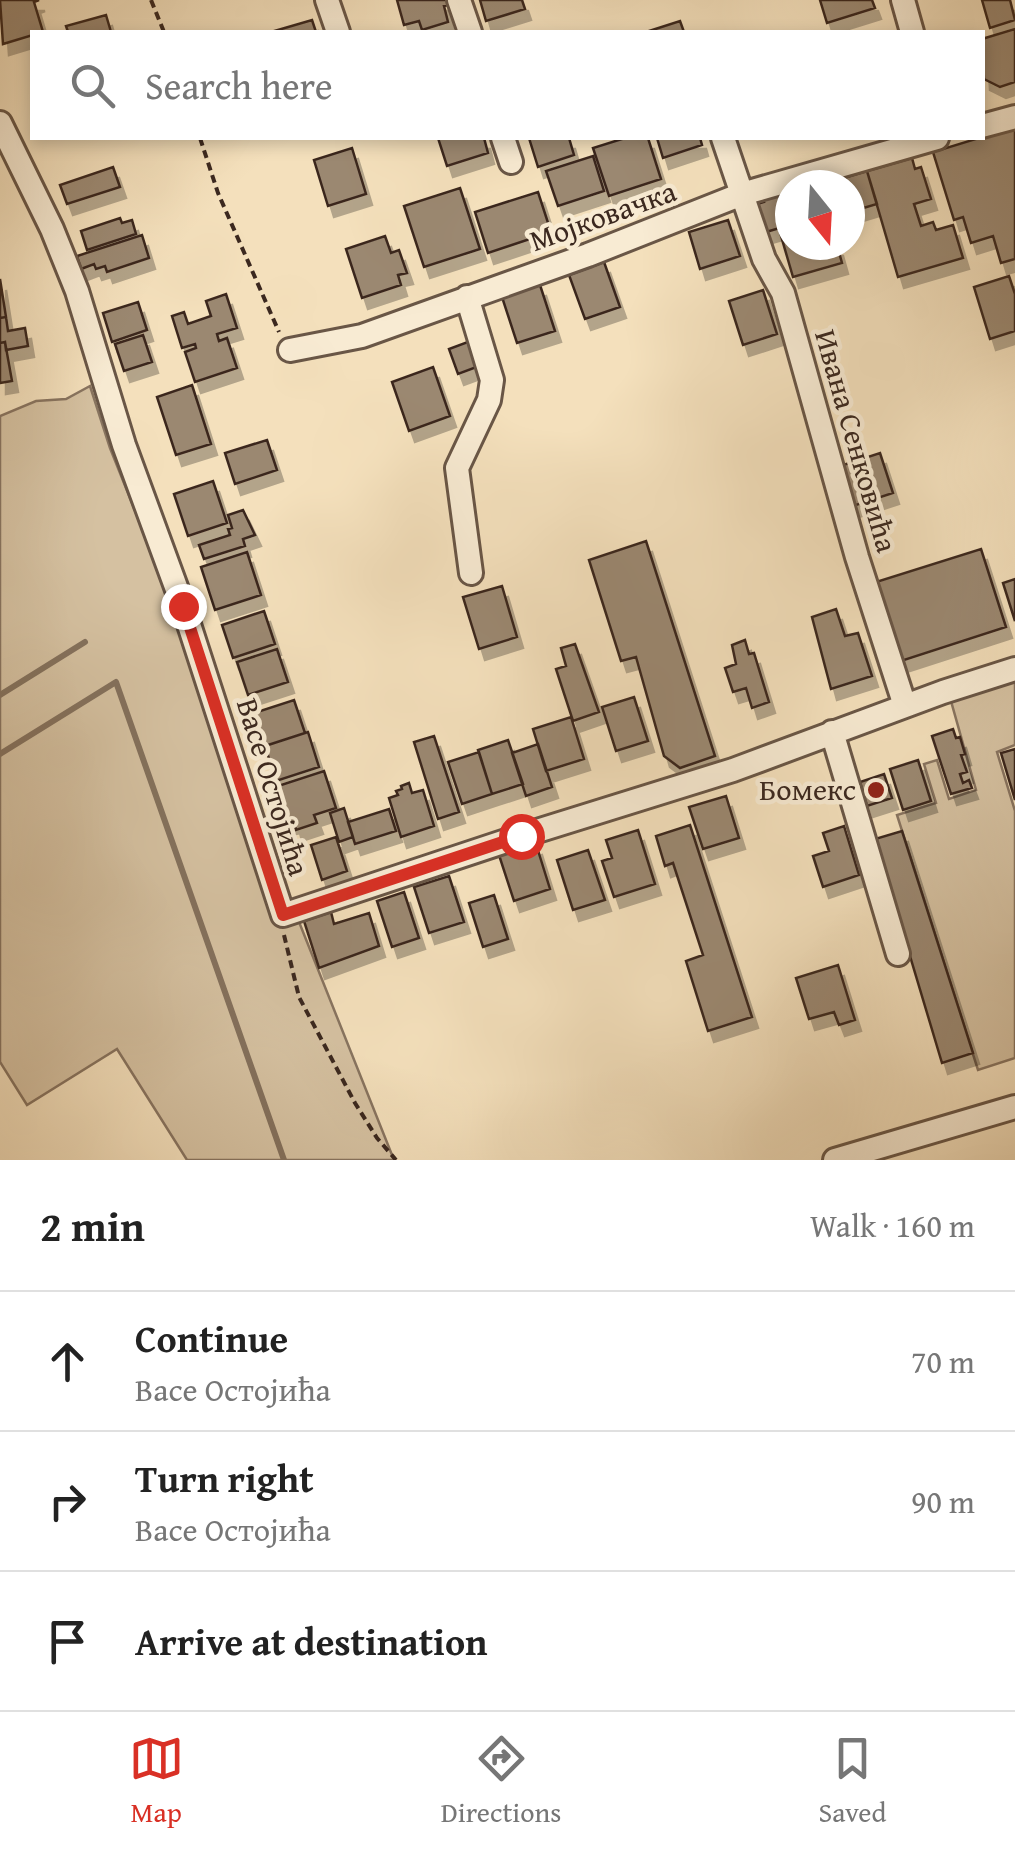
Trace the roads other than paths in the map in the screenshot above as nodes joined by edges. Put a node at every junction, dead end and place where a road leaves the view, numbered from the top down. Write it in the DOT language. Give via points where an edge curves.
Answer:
graph roads {
  1 [pos="327,0"];
  2 [pos="460,0"];
  3 [pos="903,0"];
  4 [pos="337,30"];
  5 [pos="469,30"];
  6 [pos="911,30"];
  7 [pos="1015,117"];
  8 [pos="0,123"];
  9 [pos="985,125"];
  10 [pos="504,140"];
  11 [pos="725,140"];
  12 [pos="930,140"];
  13 [pos="511,162"];
  14 [pos="742,194"];
  15 [pos="467,297"];
  16 [pos="290,350"];
  17 [pos="471,573"];
  18 [pos="1015,669"];
  19 [pos="905,706"];
  20 [pos="832,732"];
  21 [pos="898,954"];
  22 [pos="1015,1107"];
  23 [pos="834,1160"];
  1 -- 4 [label="street"];
  2 -- 5 [label="street"];
  3 -- 6 [label="street"];
  7 -- 9 [label="street"];
  8 -- 20 [label="street, Васе Остојића" via="77,291 283,915"];
  10 -- 13 [label="street"];
  11 -- 14 [label="street, Ивана Сенковића"];
  12 -- 14 [label="street, Мојковачка"];
  14 -- 15 [label="street, Мојковачка"];
  14 -- 19 [label="street, Ивана Сенковића" via="783,293"];
  15 -- 16 [label="street, Мојковачка" via="362,336"];
  15 -- 17 [label="street" via="492,380 490,400 457,468"];
  18 -- 19 [label="street, Васе Остојића"];
  19 -- 20 [label="street, Васе Остојића"];
  20 -- 21 [label="street"];
  22 -- 23 [label="street"];
}
